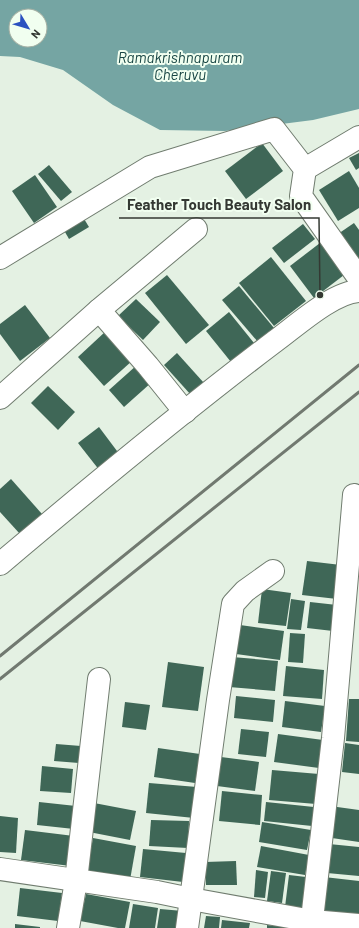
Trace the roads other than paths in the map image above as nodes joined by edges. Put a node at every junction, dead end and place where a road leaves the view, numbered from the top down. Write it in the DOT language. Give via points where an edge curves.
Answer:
graph roads {
  1 [pos="359,137"];
  2 [pos="305,169"];
  3 [pos="196,230"];
  4 [pos="0,258"];
  5 [pos="358,284"];
  6 [pos="99,310"];
  7 [pos="4,386"];
  8 [pos="185,412"];
  9 [pos="354,495"];
  10 [pos="0,564"];
  11 [pos="273,571"];
  12 [pos="99,679"];
  13 [pos="0,869"];
  14 [pos="76,881"];
  15 [pos="191,899"];
  16 [pos="311,924"];
  17 [pos="359,925"];
  18 [pos="68,928"];
  19 [pos="186,928"];
  1 -- 2 [label="street"];
  2 -- 4 [label="street" via="274,129 150,167"];
  2 -- 5 [label="street" via="301,196"];
  3 -- 6 [label="street"];
  5 -- 8 [label="street" via="333,299 257,355"];
  6 -- 7 [label="street"];
  6 -- 8 [label="street"];
  8 -- 10 [label="street"];
  9 -- 16 [label="street" via="333,738"];
  11 -- 15 [label="street" via="233,604"];
  12 -- 14 [label="street"];
  13 -- 14 [label="street"];
  14 -- 15 [label="street"];
  14 -- 18 [label="street"];
  15 -- 16 [label="street"];
  15 -- 19 [label="street"];
  16 -- 17 [label="street"];
}
